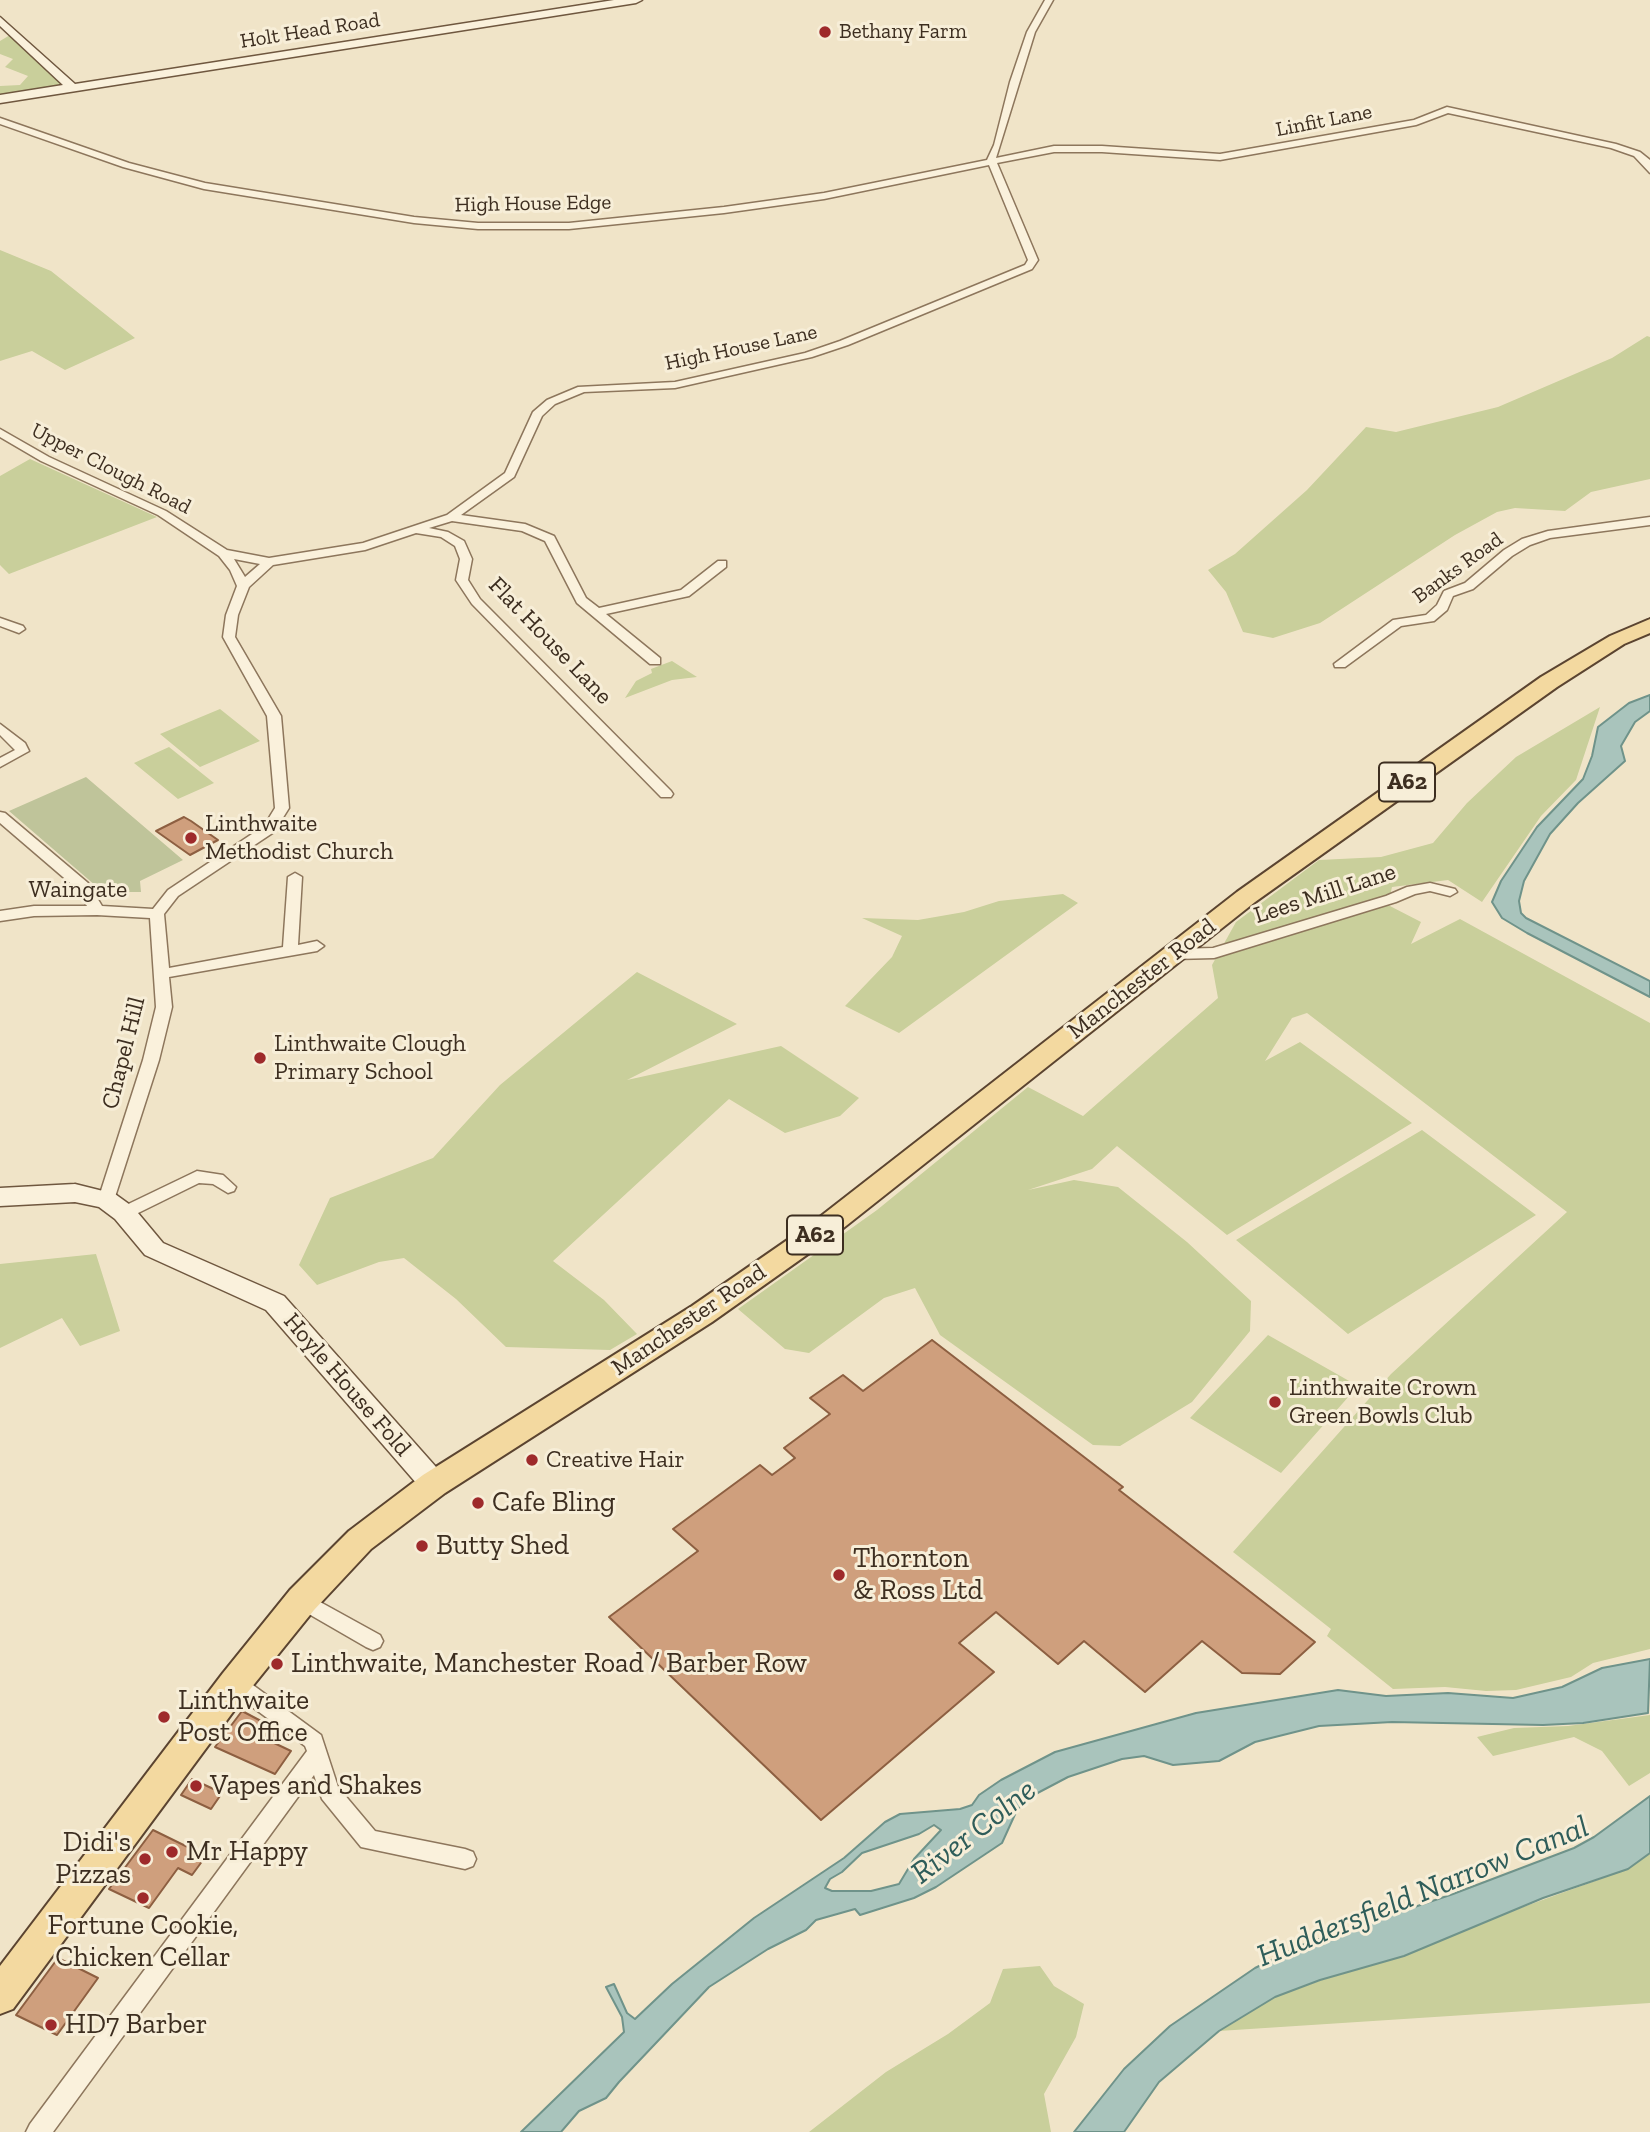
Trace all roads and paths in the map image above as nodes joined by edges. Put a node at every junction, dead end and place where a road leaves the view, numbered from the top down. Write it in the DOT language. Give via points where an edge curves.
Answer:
graph roads {
  1 [pos="636,0"];
  2 [pos="1049,0"];
  3 [pos="0,20"];
  4 [pos="73,88"];
  5 [pos="0,99"];
  6 [pos="0,121"];
  7 [pos="991,160"];
  8 [pos="1650,170"];
  9 [pos="3,437"];
  10 [pos="451,517"];
  11 [pos="1650,521"];
  12 [pos="417,530"];
  13 [pos="223,553"];
  14 [pos="269,562"];
  15 [pos="722,564"];
  16 [pos="243,586"];
  17 [pos="594,613"];
  18 [pos="0,622"];
  19 [pos="1650,625"];
  20 [pos="19,629"];
  21 [pos="655,661"];
  22 [pos="1340,664"];
  23 [pos="0,728"];
  24 [pos="0,763"];
  25 [pos="666,794"];
  26 [pos="0,816"];
  27 [pos="295,877"];
  28 [pos="1450,892"];
  29 [pos="97,910"];
  30 [pos="157,914"];
  31 [pos="0,916"];
  32 [pos="317,946"];
  33 [pos="290,950"];
  34 [pos="1174,954"];
  35 [pos="162,974"];
  36 [pos="228,1187"];
  37 [pos="0,1197"];
  38 [pos="115,1206"];
  39 [pos="434,1484"];
  40 [pos="302,1600"];
  41 [pos="373,1641"];
  42 [pos="235,1684"];
  43 [pos="316,1755"];
  44 [pos="465,1859"];
  45 [pos="0,1996"];
  46 [pos="38,2132"];
  1 -- 4 [label="street, Holt Head Road"];
  2 -- 7 [label="street" via="1031,33"];
  3 -- 4 [label="street"];
  4 -- 5 [label="street, Holt Head Road"];
  6 -- 7 [label="street, High House Edge" via="126,165 204,186 478,226 569,226 724,210 824,196"];
  7 -- 8 [label="street, Linfit Lane" via="1054,149 1220,157 1416,122 1447,110 1613,146 1637,154"];
  7 -- 10 [label="street, High House Lane" via="1033,260 1030,267 808,355 675,385 582,388 537,414 510,475"];
  9 -- 13 [label="street, Upper Clough Road" via="162,513"];
  10 -- 12 [label="street, High House Lane"];
  10 -- 17 [label="street" via="525,528 550,539 581,600"];
  11 -- 22 [label="street, Banks Road" via="1526,542 1469,586 1448,594 1443,607 1430,618 1397,623"];
  12 -- 14 [label="street, High House Lane" via="365,547"];
  12 -- 25 [label="street, Flat House Lane" via="444,534 460,544 466,559 462,580 476,601"];
  13 -- 14 [label="street, High House Lane"];
  13 -- 16 [label="street, Upper Clough Road"];
  14 -- 16 [label="street"];
  15 -- 17 [label="street" via="685,593"];
  16 -- 30 [label="street" via="229,637 274,716 282,808 269,829 173,893"];
  17 -- 21 [label="street"];
  18 -- 20 [label="street"];
  19 -- 34 [label="main road, Manchester Road / A62" via="1549,682 1246,897"];
  23 -- 24 [label="street" via="22,751"];
  26 -- 29 [label="street" via="83,886"];
  27 -- 33 [label="street"];
  28 -- 34 [label="street, Lees Mill Lane" via="1430,887 1412,890 1214,953"];
  29 -- 30 [label="street, Waingate"];
  29 -- 31 [label="street, Waingate"];
  30 -- 35 [label="street, Chapel Hill"];
  32 -- 33 [label="street"];
  33 -- 35 [label="street"];
  34 -- 39 [label="main road, Manchester Road / A62" via="822,1230 702,1314"];
  35 -- 38 [label="street, Chapel Hill" via="164,1007"];
  36 -- 38 [label="street" via="217,1179 197,1177"];
  37 -- 38 [label="street" via="75,1193"];
  38 -- 39 [label="street, Hoyle House Fold" via="154,1248 275,1303"];
  39 -- 40 [label="main road, Manchester Road / A62" via="360,1540"];
  40 -- 41 [label="street"];
  40 -- 42 [label="main road, Manchester Road / A62"];
  42 -- 43 [label="street" via="314,1741"];
  42 -- 45 [label="main road, Manchester Road / A62"];
  43 -- 44 [label="street" via="329,1792 369,1840"];
  43 -- 46 [label="street"];
}
